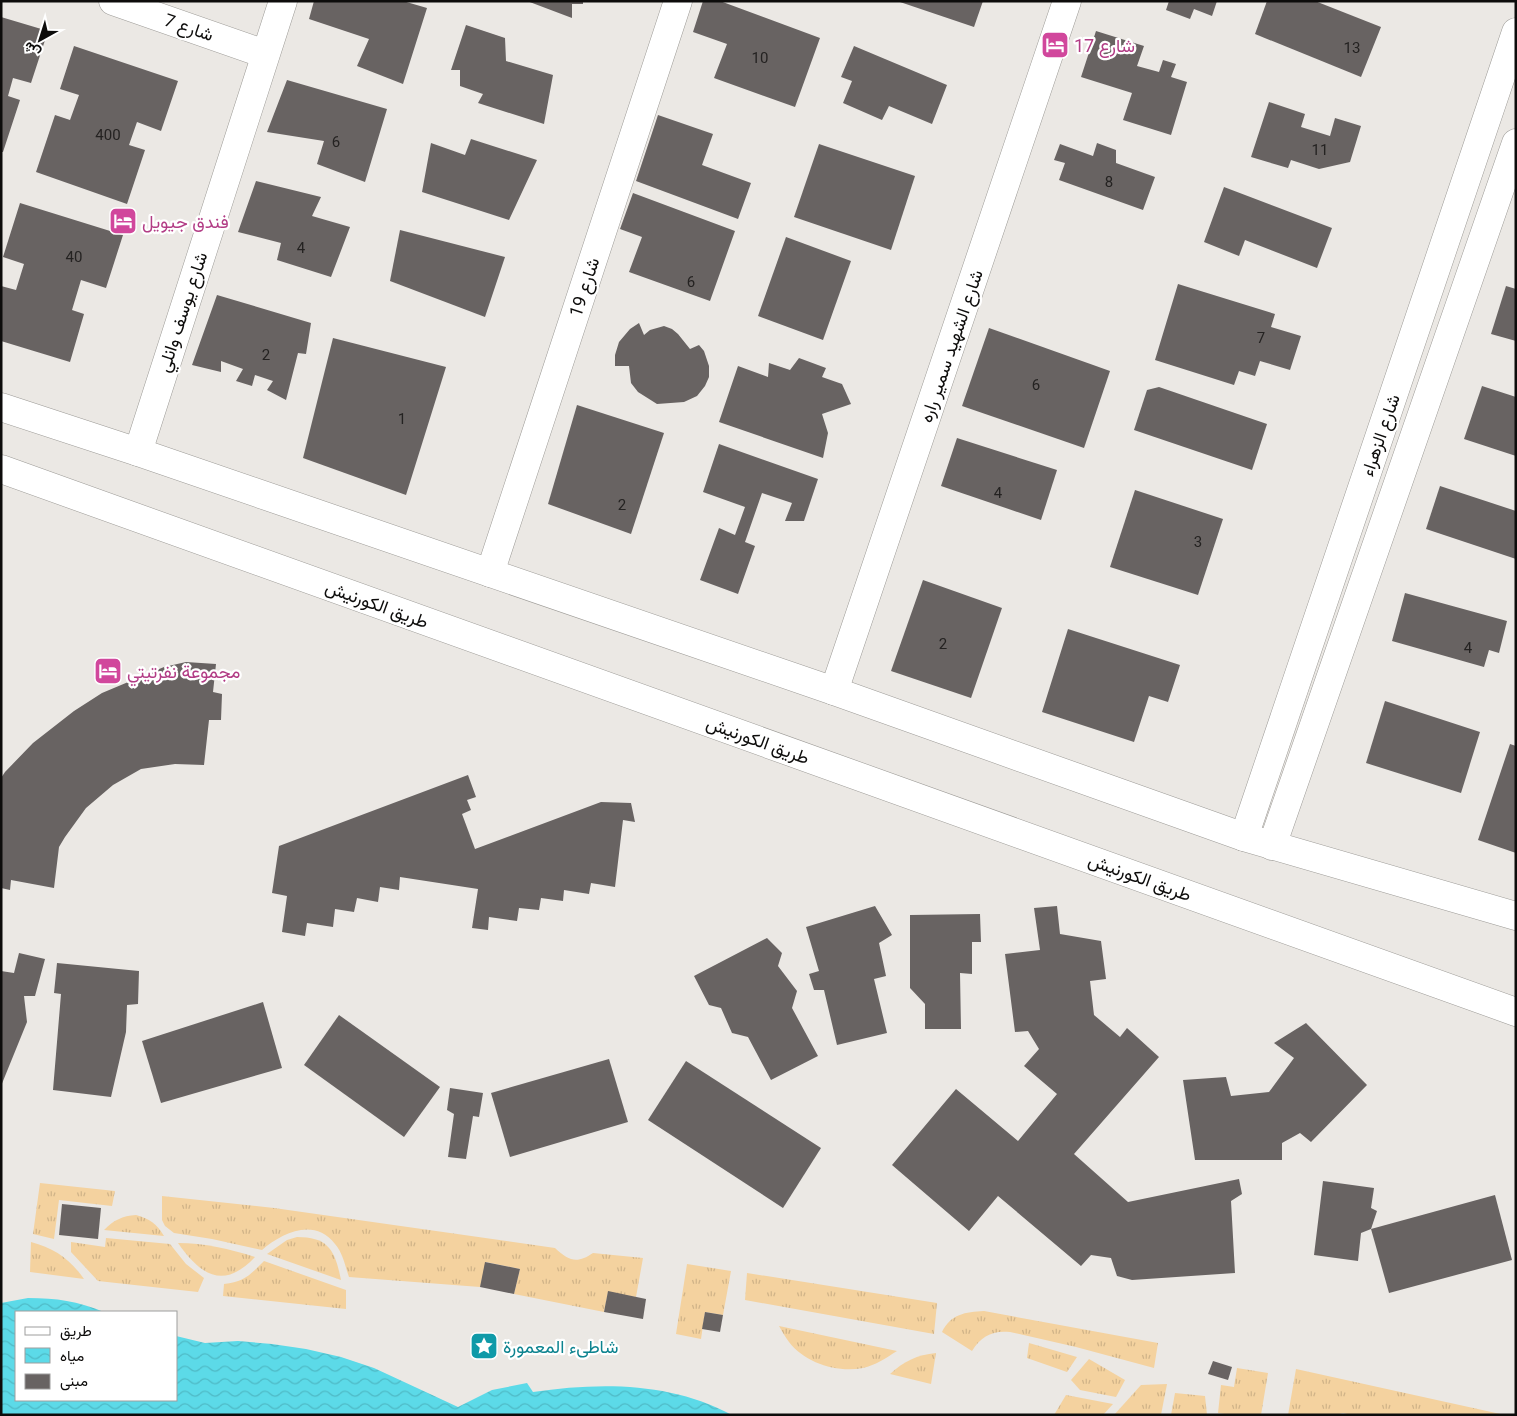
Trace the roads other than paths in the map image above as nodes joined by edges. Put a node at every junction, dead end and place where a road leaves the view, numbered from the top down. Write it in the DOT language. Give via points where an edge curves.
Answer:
graph roads {
  1 [pos="113,1"];
  2 [pos="282,1"];
  3 [pos="678,1"];
  4 [pos="1067,1"];
  5 [pos="1516,32"];
  6 [pos="265,54"];
  7 [pos="1516,143"];
  8 [pos="1,407"];
  9 [pos="138,452"];
  10 [pos="1,469"];
  11 [pos="490,572"];
  12 [pos="834,691"];
  13 [pos="1244,837"];
  14 [pos="1272,846"];
  15 [pos="1516,916"];
  16 [pos="1516,1012"];
  1 -- 6 [label="street, شارع 7"];
  2 -- 6 [label="street, شارع يوسف وانلي"];
  3 -- 11 [label="street, شارع 19"];
  4 -- 12 [label="street, شارع الشهيد سمير راره"];
  5 -- 13 [label="street, شارع الزهراء"];
  6 -- 9 [label="street, شارع يوسف وانلي"];
  7 -- 14 [label="street, شارع الزهراء"];
  8 -- 9 [label="street"];
  9 -- 11 [label="street"];
  10 -- 16 [label="street, طريق الكورنيش"];
  11 -- 12 [label="street"];
  12 -- 13 [label="street"];
  13 -- 14 [label="street"];
  14 -- 15 [label="street"];
}
